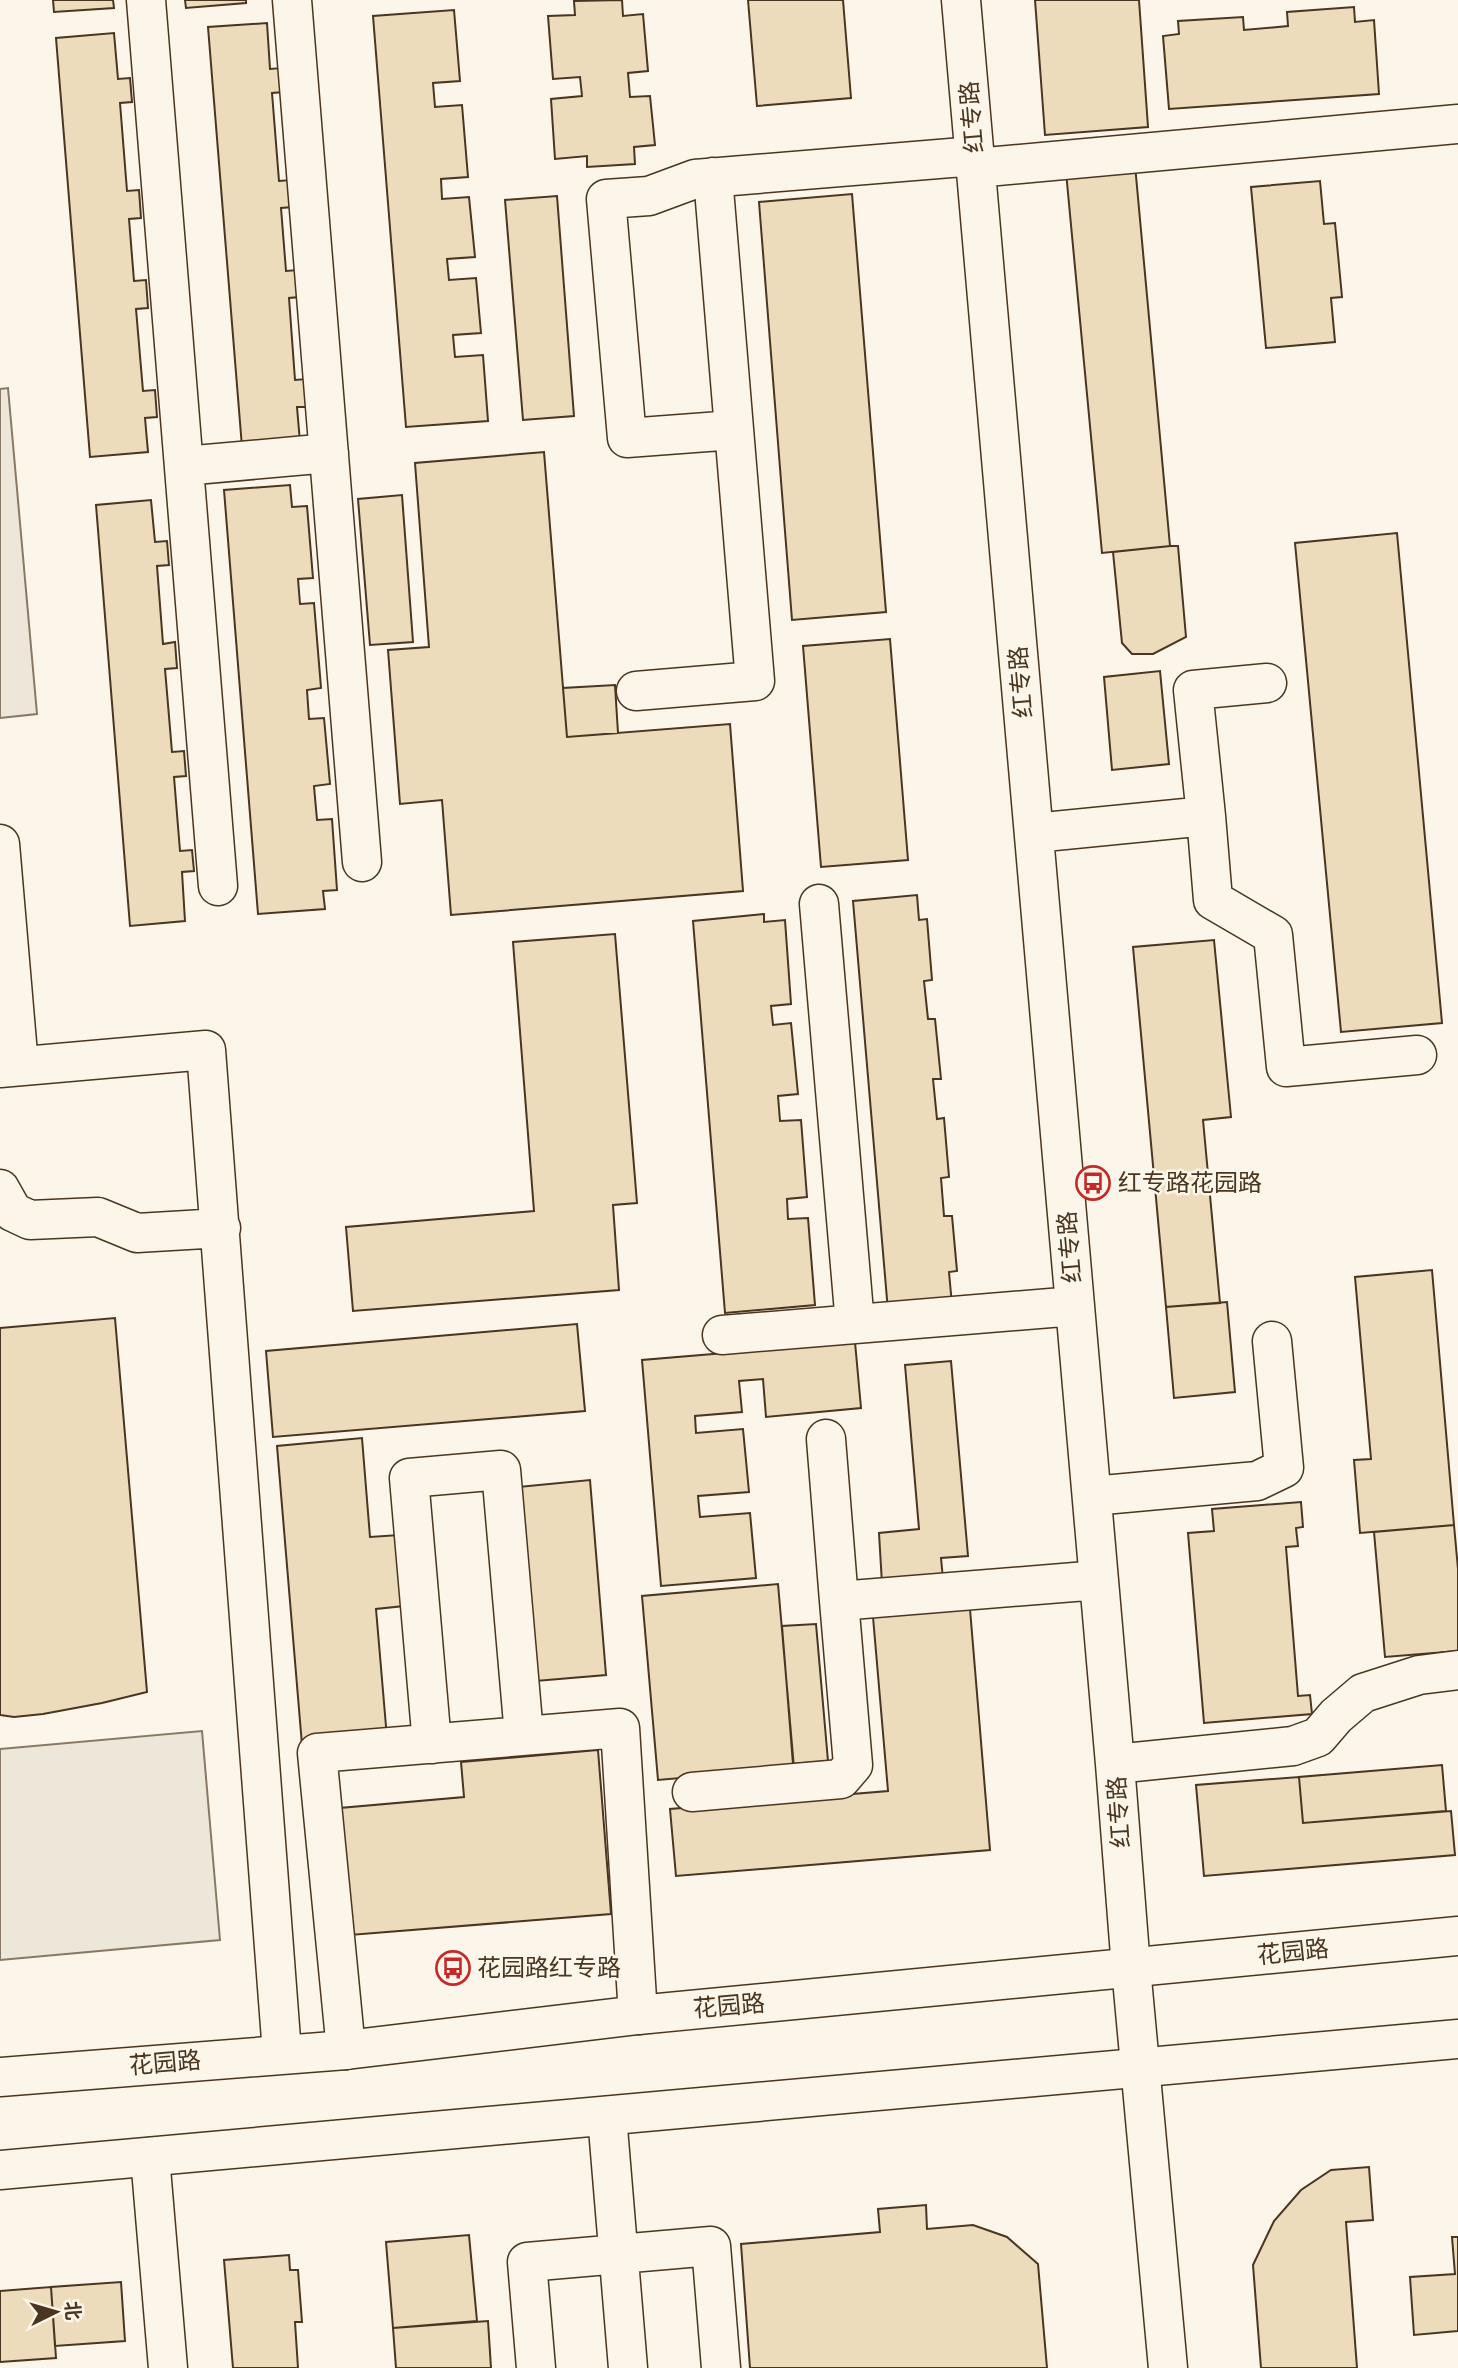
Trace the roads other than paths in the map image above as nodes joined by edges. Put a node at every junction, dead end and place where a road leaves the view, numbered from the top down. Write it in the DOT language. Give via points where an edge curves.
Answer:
graph roads {
  1 [pos="146,0"];
  2 [pos="292,0"];
  3 [pos="961,0"];
  4 [pos="1458,124"];
  5 [pos="976,162"];
  6 [pos="713,177"];
  7 [pos="734,429"];
  8 [pos="329,453"];
  9 [pos="184,466"];
  10 [pos="1267,683"];
  11 [pos="636,691"];
  12 [pos="1206,817"];
  13 [pos="1034,833"];
  14 [pos="0,844"];
  15 [pos="362,862"];
  16 [pos="218,886"];
  17 [pos="819,904"];
  18 [pos="1416,1055"];
  19 [pos="10,1067"];
  20 [pos="0,1189"];
  21 [pos="221,1228"];
  22 [pos="1075,1306"];
  23 [pos="855,1324"];
  24 [pos="722,1335"];
  25 [pos="1272,1341"];
  26 [pos="826,1439"];
  27 [pos="1092,1496"];
  28 [pos="1099,1580"];
  29 [pos="839,1601"];
  30 [pos="1458,1670"];
  31 [pos="524,1735"];
  32 [pos="432,1744"];
  33 [pos="1115,1764"];
  34 [pos="692,1791"];
  35 [pos="1458,1936"];
  36 [pos="1131,1968"];
  37 [pos="638,2015"];
  38 [pos="1458,2039"];
  39 [pos="345,2050"];
  40 [pos="282,2053"];
  41 [pos="1142,2067"];
  42 [pos="0,2077"];
  43 [pos="607,2116"];
  44 [pos="150,2157"];
  45 [pos="0,2170"];
  46 [pos="619,2254"];
  47 [pos="168,2368"];
  48 [pos="536,2368"];
  49 [pos="628,2368"];
  50 [pos="721,2368"];
  51 [pos="1168,2368"];
  1 -- 9 [label="main road"];
  2 -- 8 [label="main road"];
  3 -- 5 [label="main road, 红专路"];
  4 -- 5 [label="main road"];
  5 -- 6 [label="main road"];
  5 -- 13 [label="main road, 红专路"];
  6 -- 7 [label="main road"];
  6 -- 7 [label="main road" via="695,178 649,196 606,199 607,212 626,438"];
  7 -- 11 [label="main road" via="755,681"];
  8 -- 9 [label="main road"];
  8 -- 15 [label="main road"];
  9 -- 16 [label="main road"];
  10 -- 12 [label="main road" via="1194,690"];
  12 -- 13 [label="main road"];
  12 -- 18 [label="main road" via="1213,900 1273,935 1286,1067"];
  13 -- 22 [label="main road, 红专路"];
  14 -- 19 [label="main road"];
  17 -- 23 [label="main road"];
  19 -- 21 [label="main road" via="206,1050"];
  20 -- 21 [label="main road" via="13,1212 30,1220 97,1217 137,1233"];
  21 -- 40 [label="main road"];
  22 -- 23 [label="main road"];
  22 -- 27 [label="main road, 红专路"];
  23 -- 24 [label="main road"];
  25 -- 27 [label="main road" via="1284,1468 1257,1481"];
  26 -- 29 [label="main road"];
  27 -- 28 [label="main road, 红专路"];
  28 -- 29 [label="main road"];
  28 -- 33 [label="main road, 红专路"];
  29 -- 34 [label="main road" via="853,1765 841,1779"];
  30 -- 33 [label="main road" via="1419,1675 1363,1692 1318,1737 1293,1746"];
  31 -- 32 [label="main road"];
  31 -- 32 [label="main road" via="501,1470 409,1478"];
  31 -- 37 [label="main road" via="620,1728"];
  32 -- 39 [label="main road" via="317,1753"];
  33 -- 36 [label="main road, 红专路"];
  35 -- 36 [label="main road, 花园路"];
  36 -- 37 [label="main road, 花园路"];
  36 -- 41 [label="main road, 红专路"];
  37 -- 39 [label="main road, 花园路"];
  38 -- 41 [label="main road"];
  39 -- 40 [label="main road, 花园路"];
  40 -- 42 [label="main road, 花园路"];
  41 -- 43 [label="main road"];
  41 -- 51 [label="main road, 红专路"];
  43 -- 44 [label="main road"];
  43 -- 46 [label="main road"];
  44 -- 45 [label="main road"];
  44 -- 47 [label="main road"];
  46 -- 48 [label="main road" via="527,2262"];
  46 -- 49 [label="main road"];
  46 -- 50 [label="main road" via="711,2246"];
}
